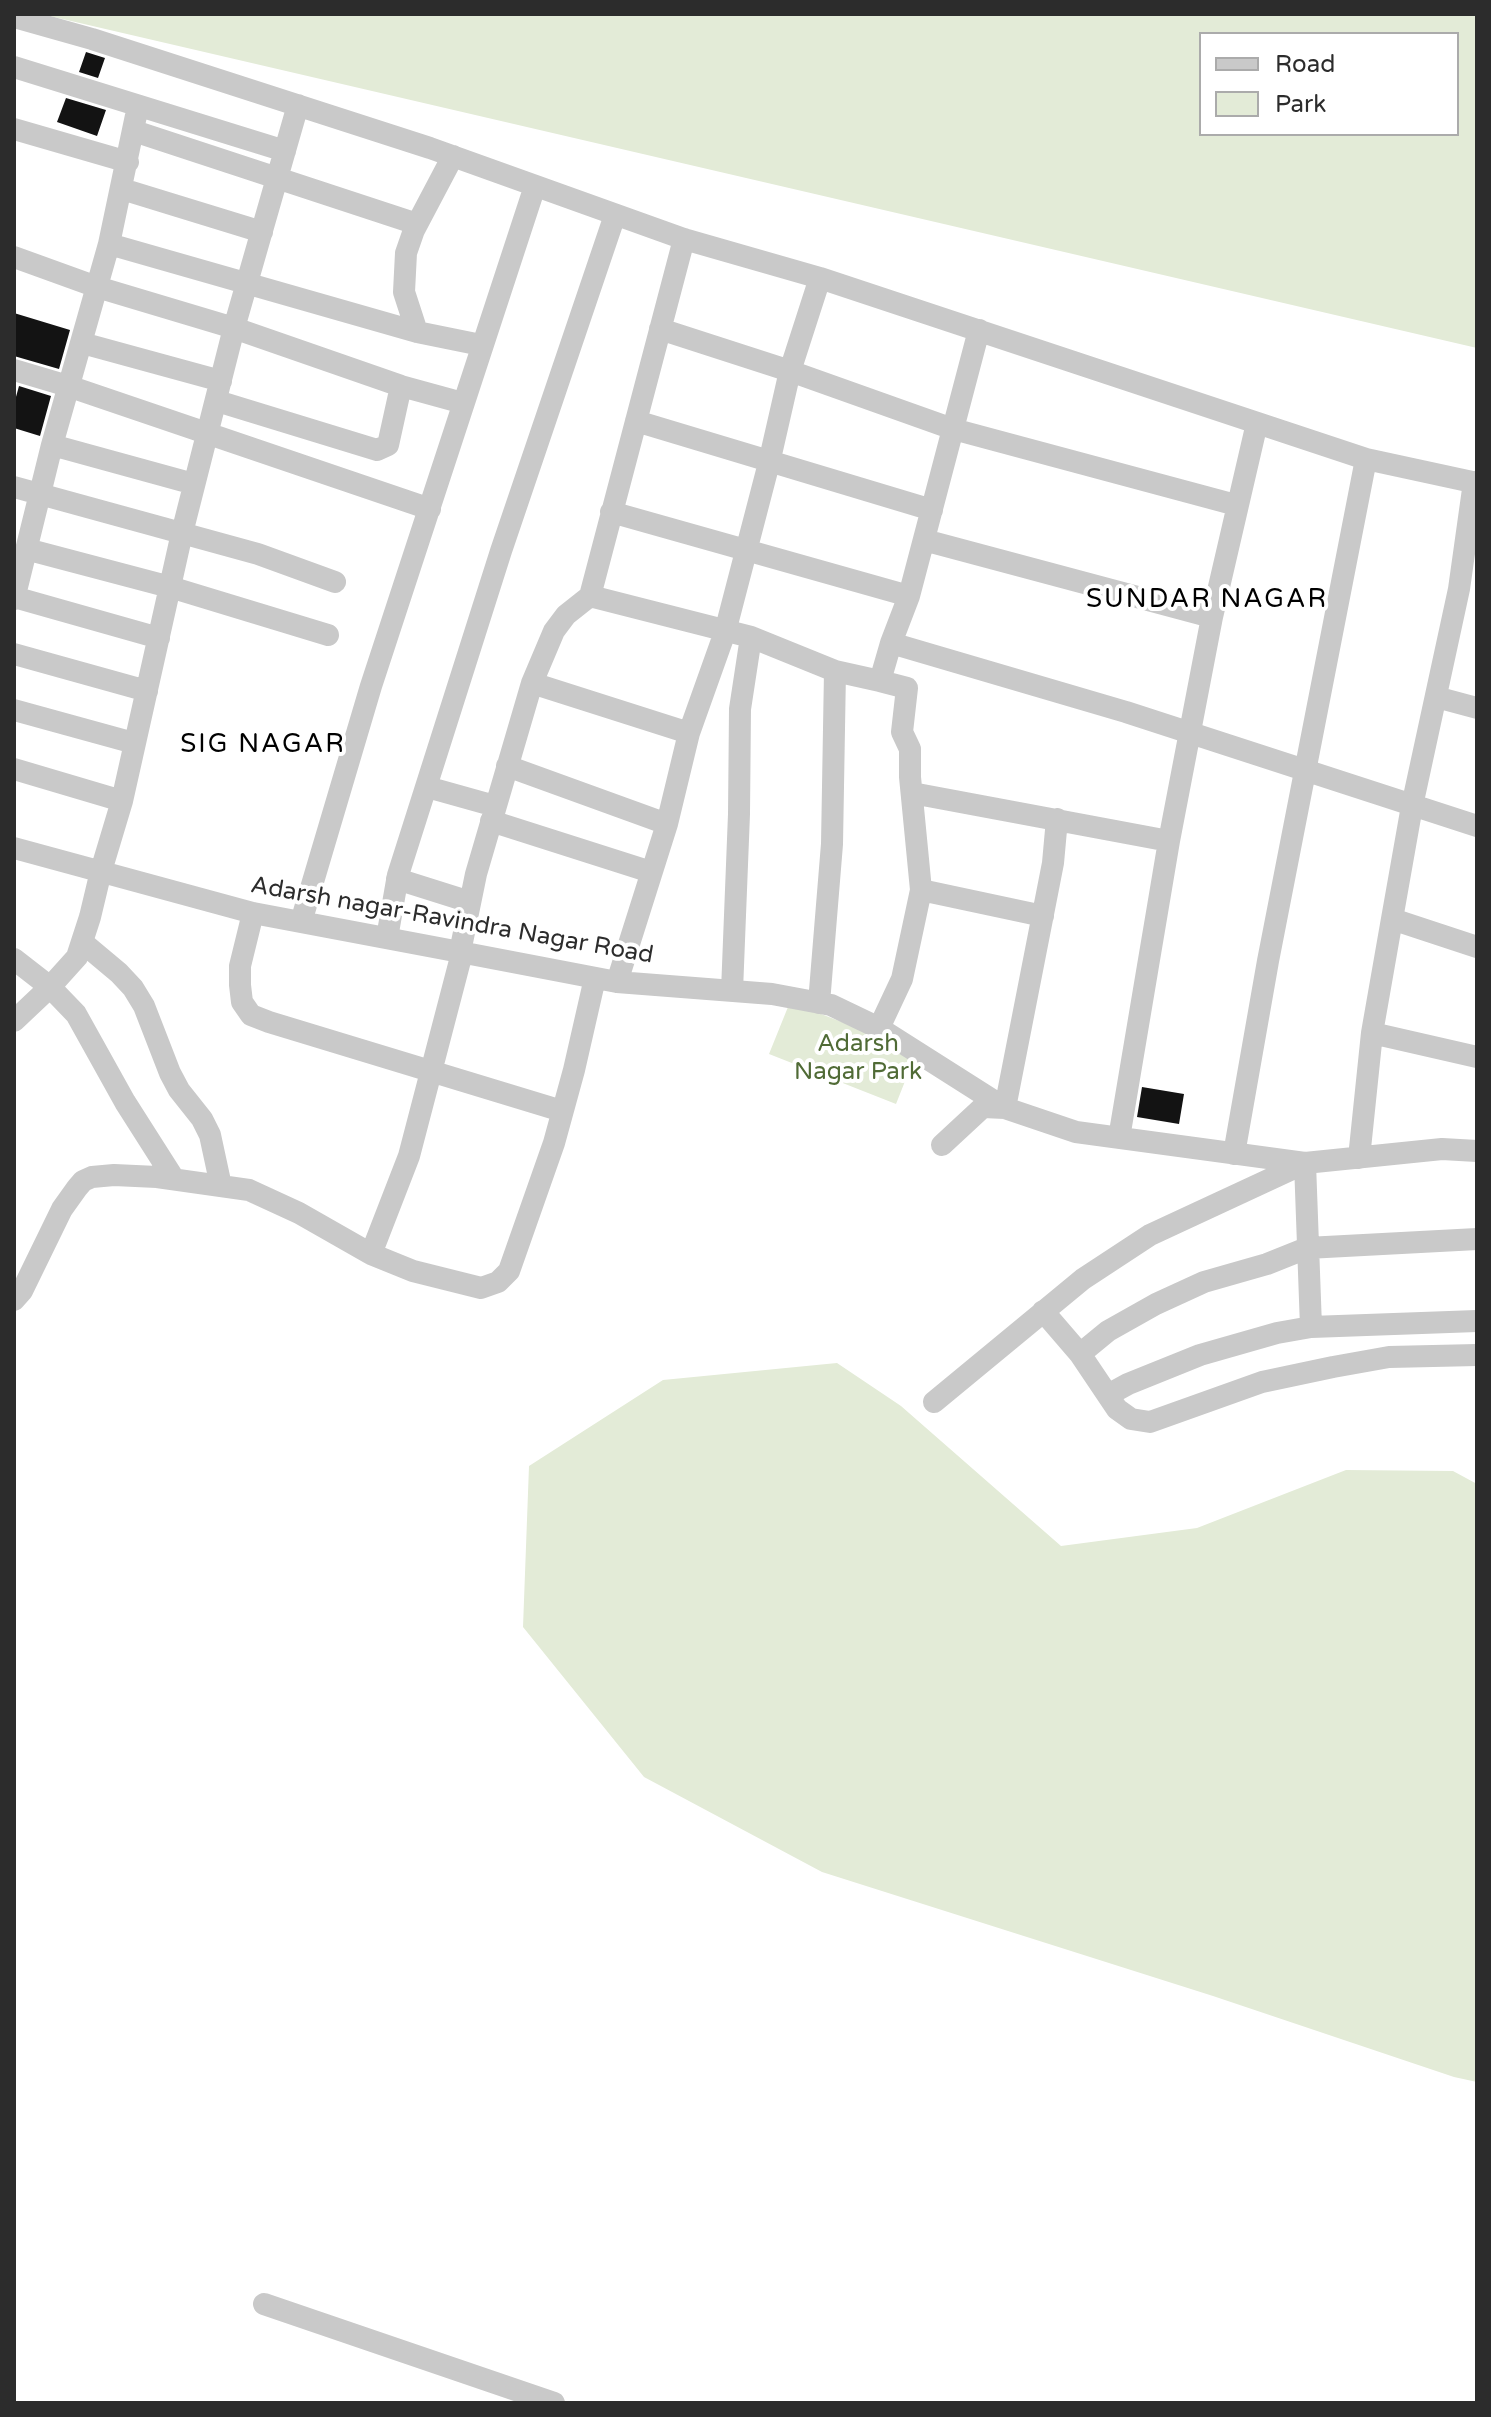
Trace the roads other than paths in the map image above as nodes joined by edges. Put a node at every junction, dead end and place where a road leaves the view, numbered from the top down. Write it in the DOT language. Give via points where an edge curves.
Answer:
graph roads {
  1 [pos="14,17"];
  2 [pos="14,67"];
  3 [pos="298,105"];
  4 [pos="138,106"];
  5 [pos="14,129"];
  6 [pos="134,131"];
  7 [pos="285,151"];
  8 [pos="453,156"];
  9 [pos="128,162"];
  10 [pos="276,177"];
  11 [pos="535,186"];
  12 [pos="122,189"];
  13 [pos="615,215"];
  14 [pos="417,224"];
  15 [pos="262,232"];
  16 [pos="684,239"];
  17 [pos="109,244"];
  18 [pos="14,257"];
  19 [pos="820,278"];
  20 [pos="247,284"];
  21 [pos="97,287"];
  22 [pos="234,328"];
  23 [pos="660,329"];
  24 [pos="979,330"];
  25 [pos="417,332"];
  26 [pos="82,343"];
  27 [pos="481,345"];
  28 [pos="14,370"];
  29 [pos="790,371"];
  30 [pos="68,386"];
  31 [pos="401,386"];
  32 [pos="219,391"];
  33 [pos="463,403"];
  34 [pos="636,421"];
  35 [pos="1257,423"];
  36 [pos="953,429"];
  37 [pos="208,434"];
  38 [pos="52,445"];
  39 [pos="1366,459"];
  40 [pos="769,463"];
  41 [pos="1476,483"];
  42 [pos="194,484"];
  43 [pos="14,487"];
  44 [pos="39,494"];
  45 [pos="1236,505"];
  46 [pos="430,509"];
  47 [pos="932,510"];
  48 [pos="611,512"];
  49 [pos="182,533"];
  50 [pos="924,540"];
  51 [pos="26,549"];
  52 [pos="747,549"];
  53 [pos="335,582"];
  54 [pos="170,587"];
  55 [pos="1468,591"];
  56 [pos="590,596"];
  57 [pos="909,596"];
  58 [pos="14,598"];
  59 [pos="1212,617"];
  60 [pos="725,632"];
  61 [pos="328,635"];
  62 [pos="751,637"];
  63 [pos="159,638"];
  64 [pos="891,643"];
  65 [pos="14,654"];
  66 [pos="835,671"];
  67 [pos="880,681"];
  68 [pos="532,683"];
  69 [pos="147,691"];
  70 [pos="1436,697"];
  71 [pos="1477,708"];
  72 [pos="14,710"];
  73 [pos="689,733"];
  74 [pos="1191,733"];
  75 [pos="134,743"];
  76 [pos="507,766"];
  77 [pos="14,769"];
  78 [pos="1306,769"];
  79 [pos="427,787"];
  80 [pos="912,793"];
  81 [pos="122,801"];
  82 [pos="1412,806"];
  83 [pos="493,814"];
  84 [pos="1057,819"];
  85 [pos="667,824"];
  86 [pos="1477,826"];
  87 [pos="1169,841"];
  88 [pos="14,848"];
  89 [pos="101,871"];
  90 [pos="651,872"];
  91 [pos="397,879"];
  92 [pos="921,890"];
  93 [pos="470,902"];
  94 [pos="253,913"];
  95 [pos="1043,916"];
  96 [pos="1392,919"];
  97 [pos="301,922"];
  98 [pos="387,938"];
  99 [pos="82,942"];
  100 [pos="1477,947"];
  101 [pos="461,953"];
  102 [pos="14,959"];
  103 [pos="606,980"];
  104 [pos="50,987"];
  105 [pos="732,991"];
  106 [pos="819,1003"];
  107 [pos="14,1021"];
  108 [pos="879,1028"];
  109 [pos="1372,1033"];
  110 [pos="1477,1057"];
  111 [pos="432,1072"];
  112 [pos="1005,1108"];
  113 [pos="562,1111"];
  114 [pos="1119,1138"];
  115 [pos="942,1145"];
  116 [pos="1477,1151"];
  117 [pos="1234,1154"];
  118 [pos="1359,1158"];
  119 [pos="1305,1163"];
  120 [pos="174,1179"];
  121 [pos="221,1186"];
  122 [pos="1477,1239"];
  123 [pos="1307,1248"];
  124 [pos="371,1254"];
  125 [pos="14,1300"];
  126 [pos="1043,1311"];
  127 [pos="1477,1321"];
  128 [pos="1311,1327"];
  129 [pos="1080,1354"];
  130 [pos="1477,1355"];
  131 [pos="1108,1395"];
  132 [pos="934,1402"];
  133 [pos="264,2304"];
  134 [pos="554,2403"];
  1 -- 3 [label="street"];
  2 -- 4 [label="street"];
  3 -- 7 [label="street"];
  3 -- 8 [label="street"];
  4 -- 6 [label="street"];
  4 -- 7 [label="street"];
  5 -- 9 [label="street"];
  6 -- 9 [label="street"];
  6 -- 10 [label="street"];
  7 -- 10 [label="street"];
  8 -- 11 [label="street"];
  8 -- 14 [label="street"];
  9 -- 12 [label="street"];
  10 -- 14 [label="street"];
  10 -- 15 [label="street"];
  11 -- 13 [label="street"];
  11 -- 27 [label="street"];
  12 -- 15 [label="street"];
  12 -- 17 [label="street"];
  13 -- 16 [label="street"];
  13 -- 79 [label="street"];
  14 -- 25 [label="street" via="404,272 404,292"];
  15 -- 20 [label="street"];
  16 -- 19 [label="street"];
  16 -- 23 [label="street"];
  17 -- 20 [label="street"];
  17 -- 21 [label="street"];
  18 -- 21 [label="street"];
  19 -- 24 [label="street"];
  19 -- 29 [label="street"];
  20 -- 22 [label="street"];
  20 -- 25 [label="street"];
  21 -- 22 [label="street"];
  21 -- 26 [label="street"];
  22 -- 31 [label="street"];
  22 -- 32 [label="street"];
  23 -- 29 [label="street"];
  23 -- 34 [label="street"];
  24 -- 35 [label="street"];
  24 -- 36 [label="street"];
  25 -- 27 [label="street"];
  26 -- 30 [label="street"];
  26 -- 32 [label="street"];
  27 -- 33 [label="street"];
  28 -- 30 [label="street"];
  29 -- 36 [label="street"];
  29 -- 40 [label="street"];
  30 -- 37 [label="street"];
  30 -- 38 [label="street"];
  31 -- 32 [label="street" via="388,445 377,450"];
  31 -- 33 [label="street"];
  32 -- 37 [label="street"];
  33 -- 46 [label="street"];
  34 -- 40 [label="street"];
  34 -- 48 [label="street"];
  35 -- 39 [label="street"];
  35 -- 45 [label="street"];
  36 -- 45 [label="street"];
  36 -- 47 [label="street"];
  37 -- 42 [label="street"];
  37 -- 46 [label="street"];
  38 -- 42 [label="street"];
  38 -- 44 [label="street"];
  39 -- 41 [label="street"];
  39 -- 78 [label="street"];
  40 -- 47 [label="street"];
  40 -- 52 [label="street"];
  41 -- 55 [label="street"];
  42 -- 49 [label="street"];
  43 -- 44 [label="street"];
  44 -- 49 [label="street"];
  44 -- 51 [label="street"];
  45 -- 59 [label="street"];
  46 -- 97 [label="street"];
  47 -- 50 [label="street"];
  48 -- 52 [label="street"];
  48 -- 56 [label="street"];
  49 -- 53 [label="street"];
  49 -- 54 [label="street"];
  50 -- 57 [label="street"];
  50 -- 59 [label="street"];
  51 -- 54 [label="street"];
  51 -- 58 [label="street"];
  52 -- 57 [label="street"];
  52 -- 60 [label="street"];
  54 -- 61 [label="street"];
  54 -- 63 [label="street"];
  55 -- 70 [label="street"];
  56 -- 60 [label="street"];
  56 -- 68 [label="street" via="554,631"];
  57 -- 64 [label="street"];
  58 -- 63 [label="street"];
  59 -- 74 [label="street"];
  60 -- 62 [label="street"];
  60 -- 73 [label="street"];
  62 -- 66 [label="street"];
  62 -- 105 [label="street" via="740,709"];
  63 -- 69 [label="street"];
  64 -- 67 [label="street"];
  64 -- 74 [label="street"];
  65 -- 69 [label="street"];
  66 -- 67 [label="street"];
  66 -- 106 [label="street" via="832,844"];
  67 -- 80 [label="street" via="907,688 902,732 910,749"];
  68 -- 73 [label="street"];
  68 -- 76 [label="street"];
  69 -- 75 [label="street"];
  70 -- 71 [label="street"];
  70 -- 82 [label="street"];
  72 -- 75 [label="street"];
  73 -- 85 [label="street"];
  74 -- 78 [label="street"];
  74 -- 87 [label="street"];
  75 -- 81 [label="street"];
  76 -- 83 [label="street"];
  76 -- 85 [label="street"];
  77 -- 81 [label="street"];
  78 -- 82 [label="street"];
  78 -- 117 [label="street"];
  79 -- 83 [label="street"];
  79 -- 91 [label="street"];
  80 -- 84 [label="street"];
  80 -- 92 [label="street"];
  81 -- 89 [label="street"];
  82 -- 86 [label="street"];
  82 -- 96 [label="street"];
  83 -- 90 [label="street"];
  83 -- 93 [label="street"];
  84 -- 87 [label="street"];
  84 -- 95 [label="street"];
  85 -- 90 [label="street"];
  87 -- 114 [label="street"];
  88 -- 89 [label="street, Adarsh nagar-Ravindra Nagar Road"];
  89 -- 94 [label="street, Adarsh nagar-Ravindra Nagar Road"];
  89 -- 99 [label="street"];
  90 -- 103 [label="street"];
  91 -- 93 [label="street"];
  91 -- 98 [label="street"];
  92 -- 95 [label="street"];
  92 -- 108 [label="street" via="902,979"];
  93 -- 101 [label="street"];
  94 -- 97 [label="street, Adarsh nagar-Ravindra Nagar Road"];
  94 -- 111 [label="street" via="240,966 242,1002 251,1015"];
  95 -- 112 [label="street"];
  96 -- 100 [label="street"];
  96 -- 109 [label="street"];
  97 -- 98 [label="street, Adarsh nagar-Ravindra Nagar Road"];
  98 -- 101 [label="street, Adarsh nagar-Ravindra Nagar Road"];
  99 -- 104 [label="street" via="77,957"];
  99 -- 121 [label="street" via="119,973 144,1006 174,1081 210,1135"];
  101 -- 103 [label="street, Adarsh nagar-Ravindra Nagar Road"];
  101 -- 111 [label="street"];
  102 -- 104 [label="street"];
  103 -- 105 [label="street, Adarsh nagar-Ravindra Nagar Road"];
  103 -- 113 [label="street"];
  104 -- 107 [label="street"];
  104 -- 120 [label="street" via="76,1014"];
  105 -- 106 [label="street, Adarsh nagar-Ravindra Nagar Road"];
  106 -- 108 [label="street, Adarsh nagar-Ravindra Nagar Road"];
  108 -- 112 [label="street, Adarsh nagar-Ravindra Nagar Road"];
  109 -- 110 [label="street"];
  109 -- 118 [label="street"];
  111 -- 113 [label="street"];
  111 -- 124 [label="street" via="409,1156"];
  112 -- 114 [label="street, Adarsh nagar-Ravindra Nagar Road" via="1076,1132"];
  112 -- 115 [label="street" via="983,1107"];
  113 -- 124 [label="street" via="509,1271 498,1282 481,1288"];
  114 -- 117 [label="street, Adarsh nagar-Ravindra Nagar Road"];
  116 -- 118 [label="street, Adarsh nagar-Ravindra Nagar Road" via="1442,1149"];
  117 -- 119 [label="street, Adarsh nagar-Ravindra Nagar Road"];
  118 -- 119 [label="street, Adarsh nagar-Ravindra Nagar Road"];
  119 -- 123 [label="street"];
  119 -- 126 [label="street" via="1150,1235"];
  120 -- 121 [label="street"];
  120 -- 125 [label="street" via="114,1175 83,1181 62,1209"];
  121 -- 124 [label="street" via="249,1190"];
  122 -- 123 [label="street"];
  123 -- 128 [label="street"];
  123 -- 129 [label="street" via="1192,1287 1108,1331"];
  126 -- 129 [label="street"];
  126 -- 132 [label="street"];
  127 -- 128 [label="street"];
  128 -- 131 [label="street" via="1200,1355"];
  129 -- 131 [label="street"];
  130 -- 131 [label="street" via="1389,1357 1333,1367 1262,1382 1150,1422 1131,1419"];
  133 -- 134 [label="street"];
}
